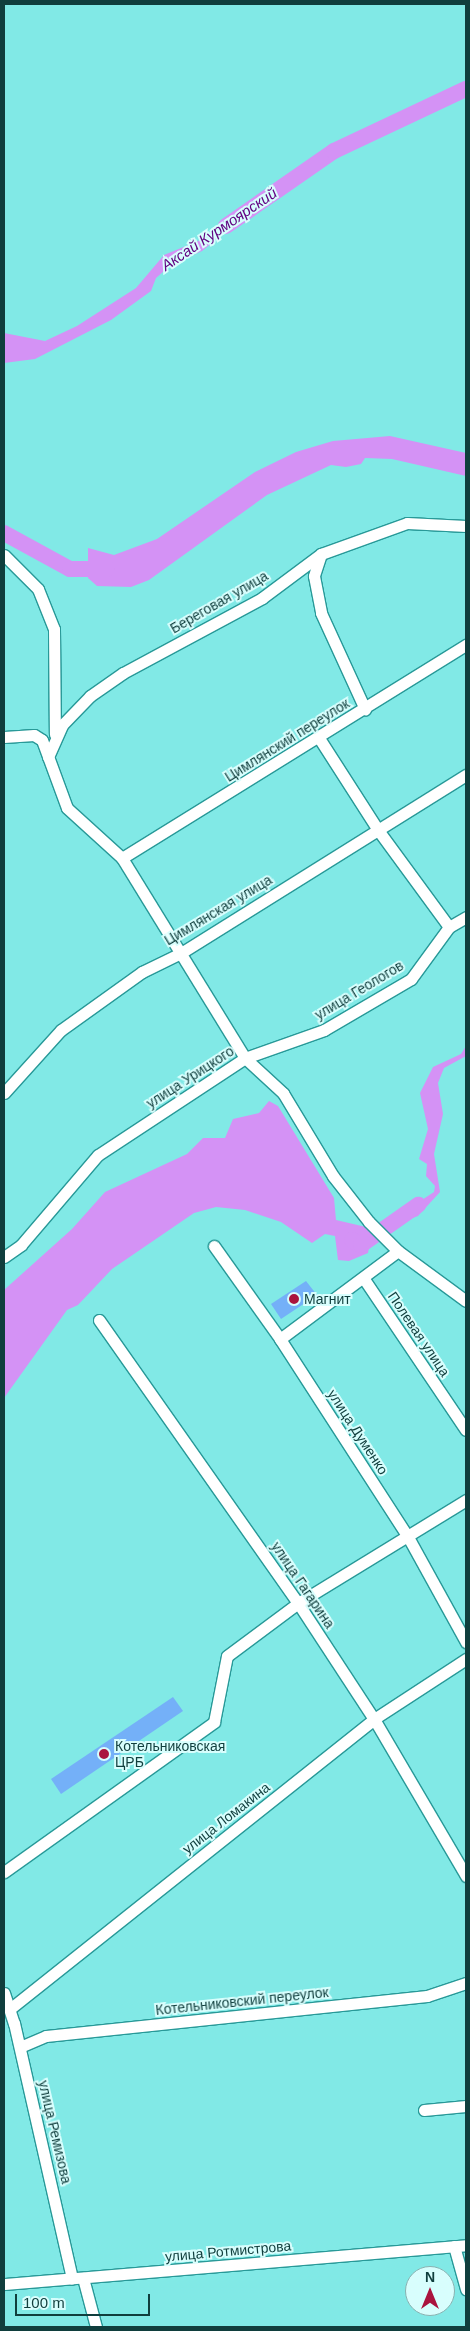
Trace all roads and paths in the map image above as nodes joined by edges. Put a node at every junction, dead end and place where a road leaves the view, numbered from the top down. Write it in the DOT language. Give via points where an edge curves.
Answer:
graph roads {
  1 [pos="466,526"];
  2 [pos="321,554"];
  3 [pos="4,555"];
  4 [pos="466,645"];
  5 [pos="365,710"];
  6 [pos="55,736"];
  7 [pos="4,737"];
  8 [pos="319,738"];
  9 [pos="48,757"];
  10 [pos="466,775"];
  11 [pos="378,830"];
  12 [pos="122,858"];
  13 [pos="466,917"];
  14 [pos="449,927"];
  15 [pos="181,953"];
  16 [pos="245,1058"];
  17 [pos="4,1093"];
  18 [pos="214,1246"];
  19 [pos="398,1251"];
  20 [pos="4,1256"];
  21 [pos="364,1279"];
  22 [pos="466,1300"];
  23 [pos="99,1320"];
  24 [pos="280,1339"];
  25 [pos="466,1430"];
  26 [pos="466,1500"];
  27 [pos="408,1537"];
  28 [pos="298,1603"];
  29 [pos="466,1642"];
  30 [pos="466,1659"];
  31 [pos="374,1719"];
  32 [pos="4,1872"];
  33 [pos="466,1876"];
  34 [pos="466,1983"];
  35 [pos="4,1993"];
  36 [pos="11,2008"];
  37 [pos="9,2025"];
  38 [pos="20,2047"];
  39 [pos="466,2106"];
  40 [pos="424,2110"];
  41 [pos="460,2246"];
  42 [pos="77,2278"];
  43 [pos="4,2284"];
  44 [pos="466,2289"];
  45 [pos="96,2327"];
  1 -- 2 [label="street, Береговая улица" via="407,523"];
  2 -- 5 [label="street" via="316,593 330,637"];
  2 -- 6 [label="street, Береговая улица" via="262,598 123,673 74,710"];
  3 -- 6 [label="street" via="38,589 54,629"];
  4 -- 5 [label="street, Цимлянский переулок"];
  5 -- 8 [label="street, Цимлянский переулок"];
  6 -- 9 [label="street, Береговая улица"];
  7 -- 9 [label="street" via="34,735 42,740"];
  8 -- 11 [label="street"];
  8 -- 12 [label="street, Цимлянский переулок"];
  9 -- 12 [label="street" via="67,808"];
  10 -- 11 [label="street, Цимлянская улица"];
  11 -- 14 [label="street"];
  11 -- 15 [label="street, Цимлянская улица"];
  12 -- 15 [label="street"];
  13 -- 14 [label="street, улица Геологов"];
  14 -- 16 [label="street, улица Геологов" via="411,979 324,1030"];
  15 -- 16 [label="street"];
  15 -- 17 [label="street, Цимлянская улица" via="142,972 61,1030"];
  16 -- 19 [label="street, улица Урицкого" via="283,1093 333,1176 369,1222"];
  16 -- 20 [label="street, улица Урицкого" via="98,1155 21,1245"];
  18 -- 24 [label="street, улица Думенко"];
  19 -- 21 [label="street"];
  19 -- 22 [label="street, улица Урицкого"];
  21 -- 24 [label="street"];
  21 -- 25 [label="street, Полевая улица"];
  23 -- 28 [label="street, улица Гагарина"];
  24 -- 27 [label="street, улица Думенко"];
  26 -- 27 [label="street"];
  27 -- 28 [label="street"];
  27 -- 29 [label="street, улица Думенко"];
  28 -- 31 [label="street, улица Гагарина"];
  28 -- 32 [label="street" via="227,1656 214,1722"];
  30 -- 31 [label="street, улица Ломакина"];
  31 -- 33 [label="street, улица Гагарина"];
  31 -- 36 [label="street, улица Ломакина"];
  34 -- 38 [label="street, Котельниковский переулок" via="427,1996 46,2036"];
  35 -- 36 [label="street, улица Ремизова"];
  36 -- 37 [label="street, улица Ремизова"];
  37 -- 38 [label="street, улица Ремизова"];
  38 -- 42 [label="street, улица Ремизова"];
  39 -- 40 [label="street"];
  41 -- 42 [label="street, улица Ротмистрова"];
  41 -- 44 [label="street, улица Ротмистрова"];
  42 -- 43 [label="street, улица Ротмистрова"];
  42 -- 45 [label="street, улица Ремизова"];
}
